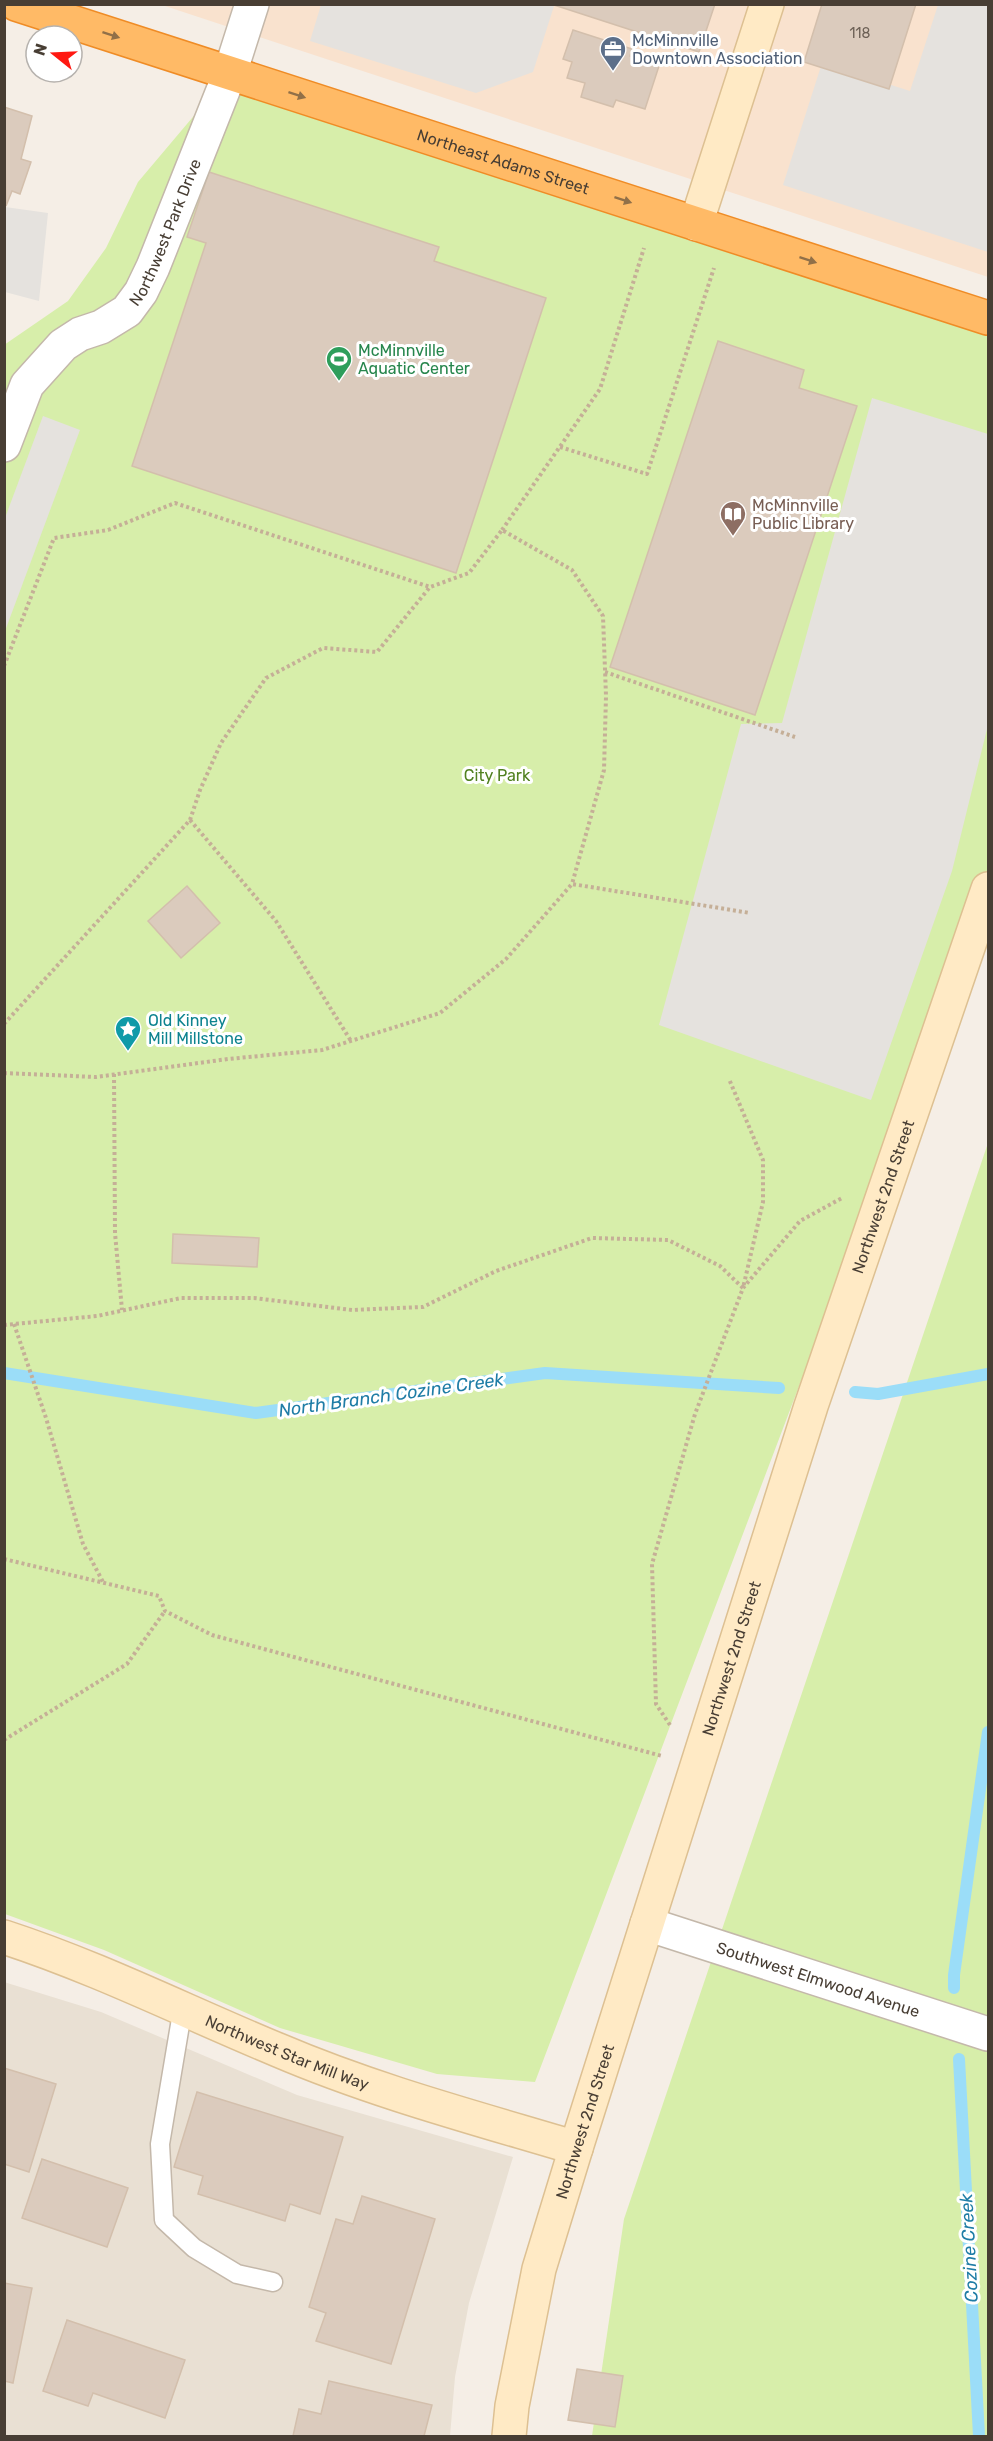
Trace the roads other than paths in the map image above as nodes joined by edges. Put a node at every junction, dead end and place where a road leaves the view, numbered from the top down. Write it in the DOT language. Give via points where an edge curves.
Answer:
graph roads {
  1 [pos="16,4"];
  2 [pos="252,4"];
  3 [pos="767,4"];
  4 [pos="230,73"];
  5 [pos="711,229"];
  6 [pos="988,318"];
  7 [pos="4,445"];
  8 [pos="988,889"];
  9 [pos="647,1924"];
  10 [pos="4,1937"];
  11 [pos="183,2007"];
  12 [pos="988,2034"];
  13 [pos="576,2148"];
  14 [pos="273,2282"];
  15 [pos="509,2436"];
  1 -- 4 [label="highway, Northeast Adams Street, one-way"];
  2 -- 4 [label="street, Northwest Park Drive"];
  3 -- 5 [label="main road"];
  4 -- 5 [label="highway, Northeast Adams Street, one-way"];
  4 -- 7 [label="street, Northwest Park Drive" via="141,292 127,311 63,345 27,385"];
  5 -- 6 [label="highway, Northeast Adams Street, one-way"];
  8 -- 9 [label="main road, Northwest 2nd Street" via="811,1406"];
  9 -- 12 [label="street, Southwest Elmwood Avenue"];
  9 -- 13 [label="main road, Northwest 2nd Street"];
  10 -- 11 [label="main road, Northwest Star Mill Way" via="102,1972"];
  11 -- 13 [label="main road, Northwest Star Mill Way" via="327,2069"];
  11 -- 14 [label="lane" via="160,2144 165,2220 194,2248 237,2274"];
  13 -- 15 [label="main road, Northwest 2nd Street" via="539,2269"];
}
